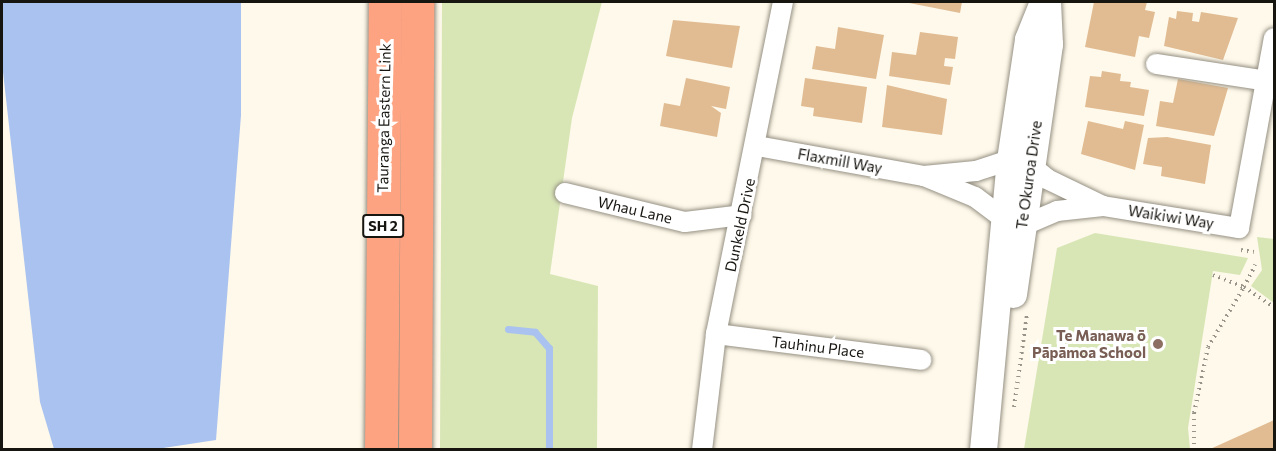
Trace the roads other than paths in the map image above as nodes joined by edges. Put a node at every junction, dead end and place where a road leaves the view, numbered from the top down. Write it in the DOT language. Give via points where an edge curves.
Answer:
graph roads {
  1 [pos="385,2"];
  2 [pos="417,2"];
  3 [pos="783,2"];
  4 [pos="1045,2"];
  5 [pos="1275,38"];
  6 [pos="1156,64"];
  7 [pos="1267,81"];
  8 [pos="1266,140"];
  9 [pos="757,146"];
  10 [pos="1020,162"];
  11 [pos="924,176"];
  12 [pos="565,194"];
  13 [pos="1103,206"];
  14 [pos="742,214"];
  15 [pos="1013,222"];
  16 [pos="716,334"];
  17 [pos="921,360"];
  18 [pos="381,450"];
  19 [pos="415,450"];
  20 [pos="702,450"];
  21 [pos="983,450"];
  1 -- 18 [label="highway, Tauranga Eastern Link / SH 2"];
  2 -- 19 [label="highway, SH 2"];
  3 -- 9 [label="street, Dunkeld Drive"];
  4 -- 10 [label="main road, Te Okuroa Drive" via="1049,44"];
  5 -- 7 [label="street"];
  6 -- 7 [label="street"];
  7 -- 8 [label="street"];
  8 -- 13 [label="street, Waikiwi Way" via="1239,228"];
  9 -- 11 [label="street, Flaxmill Way"];
  9 -- 14 [label="street, Dunkeld Drive"];
  10 -- 11 [label="street, Flaxmill Way"];
  10 -- 13 [label="street, Waikiwi Way"];
  10 -- 15 [label="main road, Te Okuroa Drive"];
  11 -- 15 [label="street, Flaxmill Way" via="975,197"];
  12 -- 14 [label="street, Whau Lane" via="685,222"];
  13 -- 15 [label="street, Waikiwi Way" via="1057,211"];
  14 -- 16 [label="street, Dunkeld Drive"];
  15 -- 21 [label="main road, Te Okuroa Drive" via="1012,300 996,346"];
  16 -- 17 [label="street, Tauhinu Place"];
  16 -- 20 [label="street, Dunkeld Drive"];
}
